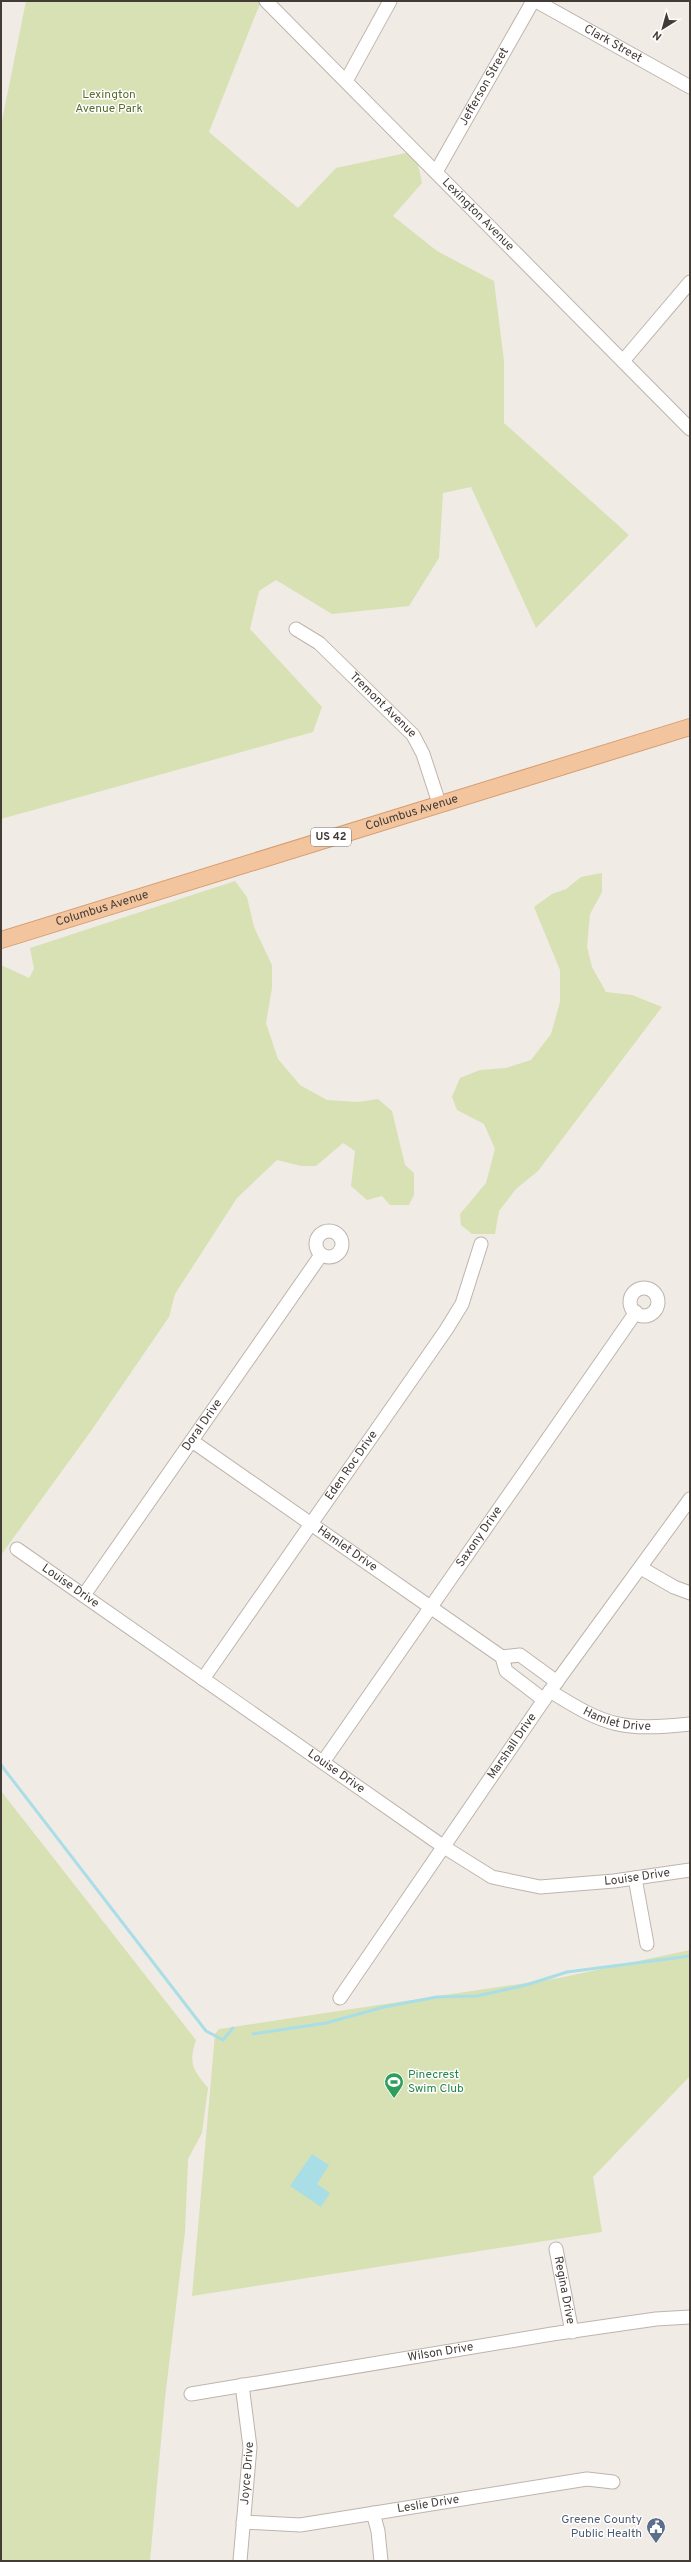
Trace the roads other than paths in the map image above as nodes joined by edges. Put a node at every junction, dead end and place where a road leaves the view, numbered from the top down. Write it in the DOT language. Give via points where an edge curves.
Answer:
graph roads {
  1 [pos="266,1"];
  2 [pos="390,1"];
  3 [pos="533,1"];
  4 [pos="536,1"];
  5 [pos="346,81"];
  6 [pos="690,87"];
  7 [pos="436,172"];
  8 [pos="690,282"];
  9 [pos="623,361"];
  10 [pos="690,429"];
  11 [pos="296,629"];
  12 [pos="690,727"];
  13 [pos="439,804"];
  14 [pos="1,940"];
  15 [pos="481,1244"];
  16 [pos="321,1255"];
  17 [pos="636,1312"];
  18 [pos="192,1441"];
  19 [pos="690,1499"];
  20 [pos="311,1524"];
  21 [pos="17,1549"];
  22 [pos="641,1568"];
  23 [pos="690,1592"];
  24 [pos="84,1595"];
  25 [pos="431,1607"];
  26 [pos="502,1657"];
  27 [pos="203,1679"];
  28 [pos="550,1691"];
  29 [pos="690,1724"];
  30 [pos="323,1762"];
  31 [pos="444,1848"];
  32 [pos="690,1870"];
  33 [pos="635,1878"];
  34 [pos="647,1944"];
  35 [pos="340,1998"];
  36 [pos="556,2249"];
  37 [pos="690,2317"];
  38 [pos="572,2332"];
  39 [pos="242,2385"];
  40 [pos="191,2394"];
  41 [pos="614,2482"];
  42 [pos="373,2513"];
  43 [pos="243,2522"];
  44 [pos="240,2561"];
  45 [pos="381,2561"];
  1 -- 5 [label="street, Lexington Avenue"];
  2 -- 5 [label="street"];
  3 -- 7 [label="street, Jefferson Street"];
  4 -- 6 [label="street, Clark Street"];
  5 -- 7 [label="street, Lexington Avenue"];
  7 -- 9 [label="street, Lexington Avenue"];
  8 -- 9 [label="street"];
  9 -- 10 [label="street, Lexington Avenue"];
  11 -- 13 [label="street, Tremont Avenue" via="319,643 413,735 423,754"];
  12 -- 13 [label="main road, Columbus Avenue / US 42"];
  13 -- 14 [label="main road, Columbus Avenue / US 42"];
  15 -- 20 [label="street, Eden Roc Drive" via="458,1312"];
  16 -- 18 [label="street, Doral Drive"];
  17 -- 25 [label="street, Saxony Drive"];
  18 -- 20 [label="street, Hamlet Drive"];
  18 -- 24 [label="street, Doral Drive"];
  19 -- 22 [label="street, Marshall Drive"];
  20 -- 25 [label="street, Hamlet Drive"];
  20 -- 27 [label="street, Eden Roc Drive"];
  21 -- 24 [label="street, Louise Drive"];
  22 -- 23 [label="street" via="674,1587"];
  22 -- 28 [label="street, Marshall Drive"];
  24 -- 27 [label="street, Louise Drive"];
  25 -- 26 [label="street, Hamlet Drive"];
  25 -- 30 [label="street, Saxony Drive"];
  26 -- 28 [label="street, Hamlet Drive" via="506,1671"];
  26 -- 28 [label="street, Hamlet Drive" via="520,1655"];
  27 -- 30 [label="street, Louise Drive"];
  28 -- 29 [label="street, Hamlet Drive" via="597,1718 620,1726 647,1728"];
  28 -- 31 [label="street, Marshall Drive"];
  30 -- 31 [label="street, Louise Drive"];
  31 -- 33 [label="street, Louise Drive" via="492,1877 540,1887"];
  31 -- 35 [label="street, Marshall Drive"];
  32 -- 33 [label="street, Louise Drive"];
  33 -- 34 [label="street"];
  36 -- 38 [label="street, Regina Drive"];
  37 -- 38 [label="street, Wilson Drive"];
  38 -- 39 [label="street, Wilson Drive"];
  39 -- 40 [label="street, Wilson Drive"];
  39 -- 43 [label="street, Joyce Drive" via="250,2447"];
  41 -- 42 [label="street, Leslie Drive" via="587,2479"];
  42 -- 43 [label="street, Leslie Drive" via="300,2525"];
  42 -- 45 [label="street"];
  43 -- 44 [label="street, Joyce Drive"];
}
